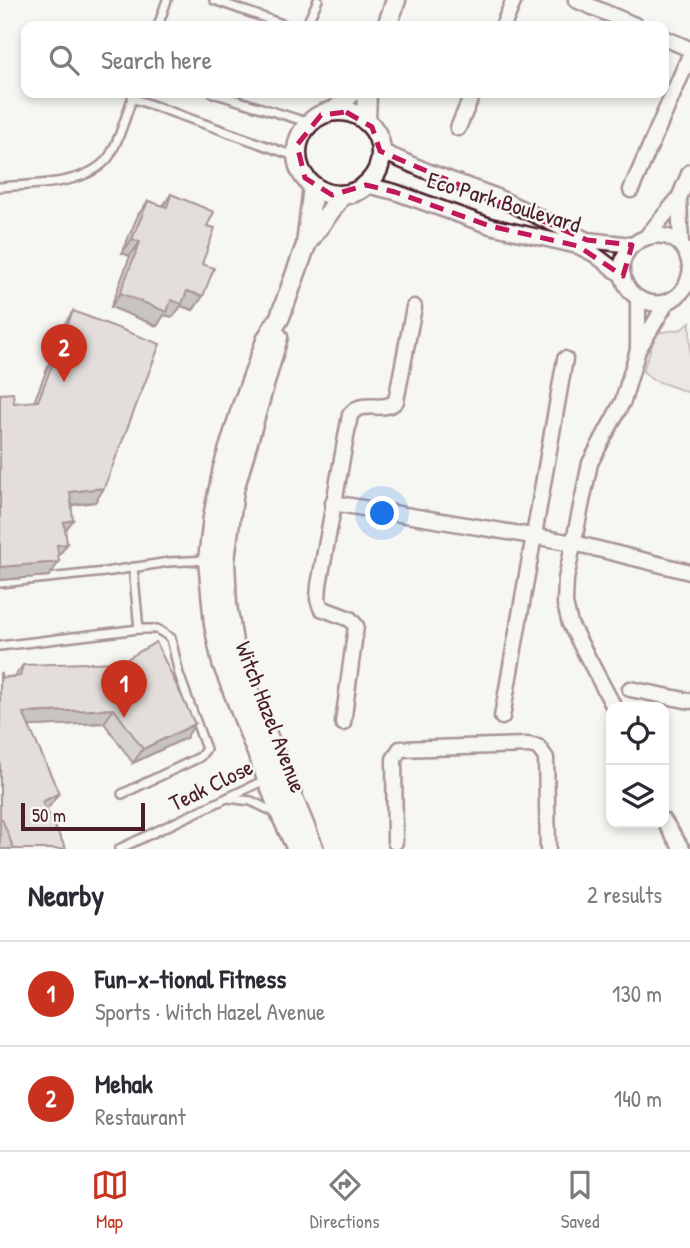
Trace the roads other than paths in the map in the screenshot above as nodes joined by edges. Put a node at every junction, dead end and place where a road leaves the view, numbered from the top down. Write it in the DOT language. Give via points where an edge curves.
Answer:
graph roads {
  1 [pos="167,0"];
  2 [pos="214,0"];
  3 [pos="318,0"];
  4 [pos="396,0"];
  5 [pos="514,0"];
  6 [pos="576,0"];
  7 [pos="160,21"];
  8 [pos="274,21"];
  9 [pos="308,21"];
  10 [pos="389,21"];
  11 [pos="505,21"];
  12 [pos="625,21"];
  13 [pos="669,40"];
  14 [pos="690,49"];
  15 [pos="690,55"];
  16 [pos="132,98"];
  17 [pos="141,98"];
  18 [pos="229,98"];
  19 [pos="347,98"];
  20 [pos="367,98"];
  21 [pos="471,98"];
  22 [pos="335,111"];
  23 [pos="366,121"];
  24 [pos="310,123"];
  25 [pos="458,128"];
  26 [pos="380,151"];
  27 [pos="297,157"];
  28 [pos="690,172"];
  29 [pos="366,185"];
  30 [pos="313,186"];
  31 [pos="0,187"];
  32 [pos="631,190"];
  33 [pos="342,195"];
  34 [pos="679,198"];
  35 [pos="647,236"];
  36 [pos="306,245"];
  37 [pos="632,245"];
  38 [pos="681,245"];
  39 [pos="690,265"];
  40 [pos="690,273"];
  41 [pos="623,276"];
  42 [pos="685,293"];
  43 [pos="638,298"];
  44 [pos="667,302"];
  45 [pos="414,307"];
  46 [pos="638,350"];
  47 [pos="565,359"];
  48 [pos="333,503"];
  49 [pos="532,536"];
  50 [pos="574,543"];
  51 [pos="217,560"];
  52 [pos="133,567"];
  53 [pos="690,572"];
  54 [pos="0,583"];
  55 [pos="139,629"];
  56 [pos="0,646"];
  57 [pos="630,689"];
  58 [pos="690,701"];
  59 [pos="611,702"];
  60 [pos="502,717"];
  61 [pos="343,723"];
  62 [pos="274,775"];
  63 [pos="122,794"];
  64 [pos="228,798"];
  65 [pos="282,817"];
  66 [pos="668,828"];
  67 [pos="396,842"];
  68 [pos="119,849"];
  69 [pos="297,849"];
  70 [pos="314,849"];
  71 [pos="548,849"];
  72 [pos="682,849"];
  1 -- 7 [label="lane"];
  2 -- 8 [label="lane"];
  3 -- 9 [label="lane"];
  4 -- 10 [label="street"];
  5 -- 11 [label="street"];
  6 -- 12 [label="street"];
  13 -- 14 [label="street"];
  15 -- 32 [label="street"];
  16 -- 31 [label="lane" via="110,156 95,170 71,178"];
  17 -- 27 [label="lane"];
  18 -- 24 [label="lane"];
  19 -- 22 [label="street"];
  20 -- 23 [label="street"];
  21 -- 25 [label="street"];
  22 -- 23 [label="street"];
  22 -- 24 [label="street"];
  23 -- 26 [label="street"];
  24 -- 27 [label="street" via="297,145"];
  26 -- 29 [label="street" via="379,163"];
  26 -- 37 [label="street, Eco Park Boulevard" via="495,196 587,240"];
  27 -- 30 [label="street"];
  28 -- 34 [label="street"];
  29 -- 33 [label="street"];
  29 -- 41 [label="street, Eco Park Boulevard" via="490,226 578,247"];
  30 -- 33 [label="street"];
  30 -- 36 [label="street, Witch Hazel Avenue"];
  33 -- 36 [label="street, Witch Hazel Avenue"];
  34 -- 35 [label="street"];
  34 -- 38 [label="street"];
  35 -- 37 [label="street"];
  35 -- 38 [label="street" via="666,236"];
  36 -- 51 [label="street, Witch Hazel Avenue" via="280,317"];
  37 -- 41 [label="street" via="624,259"];
  38 -- 39 [label="street"];
  40 -- 42 [label="street"];
  41 -- 43 [label="street, Eco Park Boulevard"];
  42 -- 44 [label="street"];
  43 -- 44 [label="street"];
  43 -- 46 [label="street"];
  44 -- 46 [label="street"];
  45 -- 48 [label="street" via="396,401 389,407 352,411"];
  46 -- 50 [label="street" via="622,401 590,463"];
  47 -- 49 [label="street"];
  48 -- 49 [label="street"];
  48 -- 61 [label="street" via="317,599 321,608 356,626"];
  49 -- 50 [label="street"];
  49 -- 60 [label="street"];
  50 -- 53 [label="street"];
  50 -- 59 [label="street" via="565,593 567,614"];
  51 -- 52 [label="lane"];
  51 -- 62 [label="street, Witch Hazel Avenue" via="217,645 231,689"];
  52 -- 54 [label="lane"];
  52 -- 55 [label="lane"];
  55 -- 56 [label="lane"];
  55 -- 63 [label="lane" via="157,629 171,638 206,749 201,757"];
  57 -- 58 [label="street"];
  62 -- 64 [label="lane, Teak Close"];
  62 -- 65 [label="street, Witch Hazel Avenue"];
  62 -- 70 [label="street, Witch Hazel Avenue"];
  64 -- 65 [label="lane" via="251,801"];
  64 -- 68 [label="lane, Teak Close"];
  65 -- 69 [label="street, Witch Hazel Avenue"];
  66 -- 72 [label="street"];
  67 -- 71 [label="street" via="394,759 400,749 528,745 541,749 545,758"];
}
